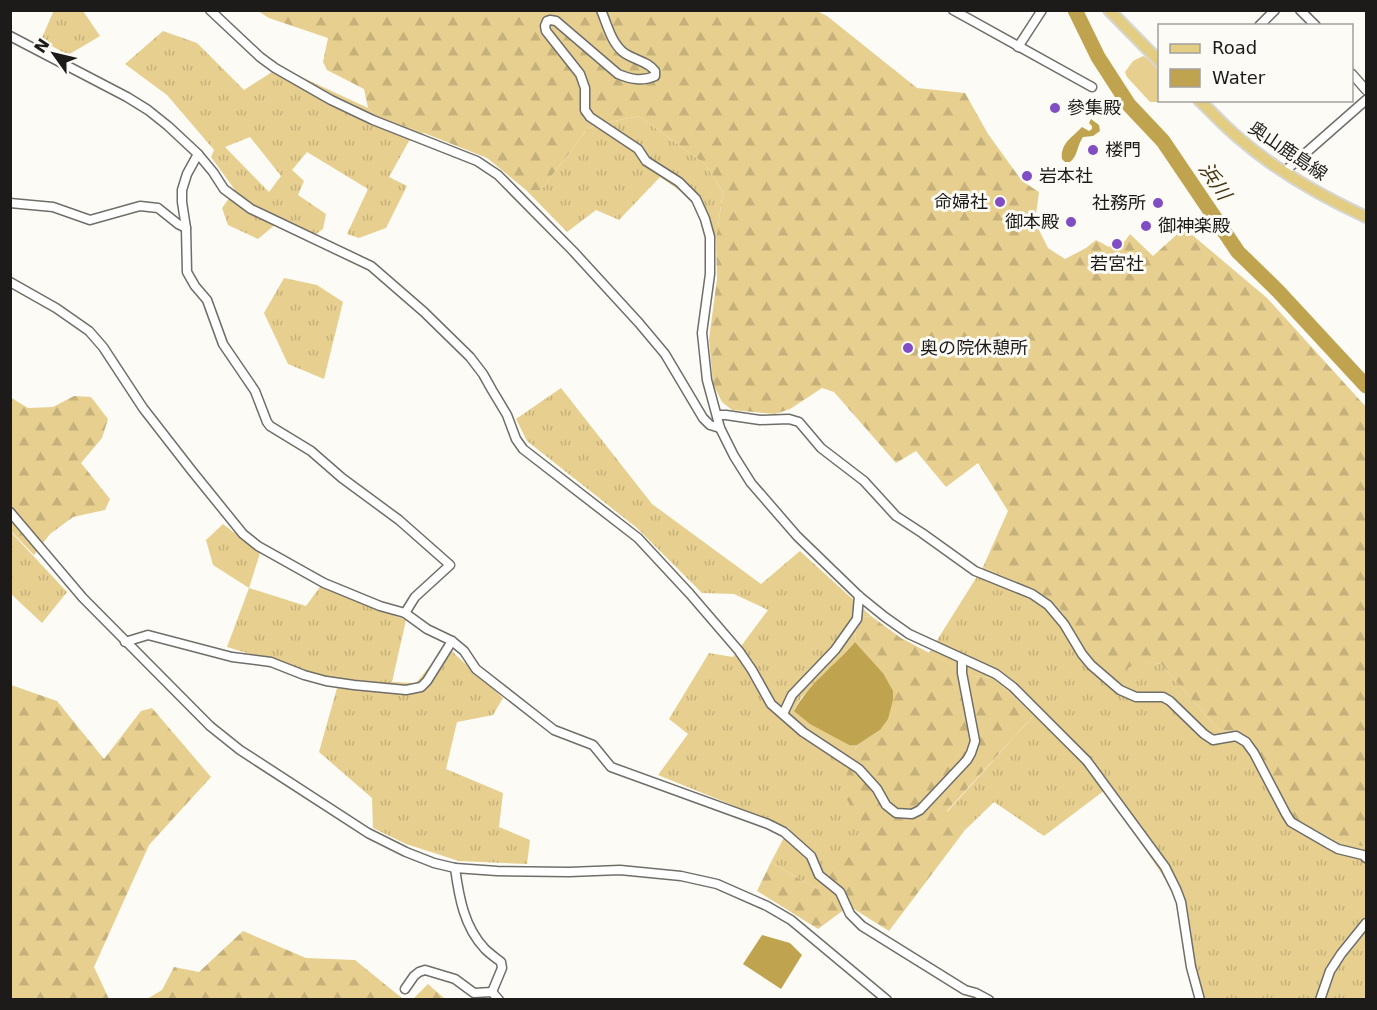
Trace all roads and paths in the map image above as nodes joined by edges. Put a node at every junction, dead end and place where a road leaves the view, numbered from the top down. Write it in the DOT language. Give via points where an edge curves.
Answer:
graph roads {
  1 [pos="210,10"];
  2 [pos="601,10"];
  3 [pos="953,10"];
  4 [pos="1042,10"];
  5 [pos="1109,10"];
  6 [pos="1275,10"];
  7 [pos="1300,10"];
  8 [pos="1261,24"];
  9 [pos="1314,24"];
  10 [pos="10,36"];
  11 [pos="1018,47"];
  12 [pos="1158,60"];
  13 [pos="1353,75"];
  14 [pos="1092,87"];
  15 [pos="1366,90"];
  16 [pos="1366,100"];
  17 [pos="1201,102"];
  18 [pos="198,154"];
  19 [pos="1284,172"];
  20 [pos="10,203"];
  21 [pos="1366,217"];
  22 [pos="186,228"];
  23 [pos="10,282"];
  24 [pos="717,416"];
  25 [pos="720,428"];
  26 [pos="10,512"];
  27 [pos="859,596"];
  28 [pos="405,613"];
  29 [pos="452,641"];
  30 [pos="125,642"];
  31 [pos="962,659"];
  32 [pos="783,714"];
  33 [pos="1366,858"];
  34 [pos="455,868"];
  35 [pos="1366,923"];
  36 [pos="405,989"];
  37 [pos="495,996"];
  38 [pos="887,999"];
  39 [pos="989,999"];
  40 [pos="1200,999"];
  41 [pos="1320,999"];
  1 -- 25 [label="street" via="260,57 331,100 477,161 498,175 639,323 665,354 703,418"];
  2 -- 24 [label="street" via="616,44 624,53 652,66 655,76 630,79 618,74 556,21 547,21 544,26 580,74 585,88 585,110 590,117 680,182 696,200 705,219 710,237 710,274 702,333 707,380"];
  3 -- 11 [label="street"];
  4 -- 11 [label="street"];
  5 -- 12 [label="main road"];
  6 -- 8 [label="street"];
  7 -- 9 [label="street"];
  10 -- 18 [label="street" via="127,97"];
  11 -- 14 [label="street"];
  13 -- 15 [label="street"];
  16 -- 19 [label="street"];
  17 -- 19 [label="main road, 奥山鹿島線" via="1238,138"];
  18 -- 22 [label="street" via="182,190"];
  18 -- 32 [label="street" via="224,189 251,209 371,266 424,312 483,374 523,449 638,538 739,651 771,704"];
  19 -- 21 [label="main road, 奥山鹿島線"];
  20 -- 22 [label="street" via="53,207 90,220 140,206 158,208"];
  22 -- 28 [label="street" via="187,272 207,300 223,344 255,391 270,426 311,451 450,565 415,597"];
  23 -- 28 [label="street" via="56,308 103,346 143,408 243,534 324,583"];
  24 -- 25 [label="street"];
  24 -- 33 [label="street" via="799,422 821,448 864,481 896,516 975,570 1032,594 1048,605 1091,665 1120,690 1136,697 1163,697 1213,740 1236,736 1246,742 1291,822 1338,849"];
  25 -- 27 [label="street" via="751,483 796,536"];
  26 -- 30 [label="street"];
  27 -- 31 [label="street" via="909,634"];
  27 -- 32 [label="street" via="857,619 835,650 792,695"];
  28 -- 29 [label="street"];
  29 -- 30 [label="street" via="427,681 421,687 406,690 326,681 271,662 232,657 148,635"];
  29 -- 39 [label="street" via="476,669 554,730 593,745 610,767 784,831 811,856 819,874 840,892 850,914 862,926 965,990"];
  30 -- 34 [label="street" via="210,726 240,750 368,833 406,852"];
  31 -- 32 [label="street" via="975,741 967,760 912,814 896,813 859,769"];
  31 -- 40 [label="street" via="996,674 1013,687 1088,761 1165,867 1181,902"];
  34 -- 37 [label="street" via="469,927 485,949 501,962 493,989"];
  34 -- 38 [label="street" via="620,870 717,884 791,920"];
  35 -- 41 [label="street" via="1330,970"];
  36 -- 37 [label="street" via="414,976 425,970 455,979 474,993"];
}
